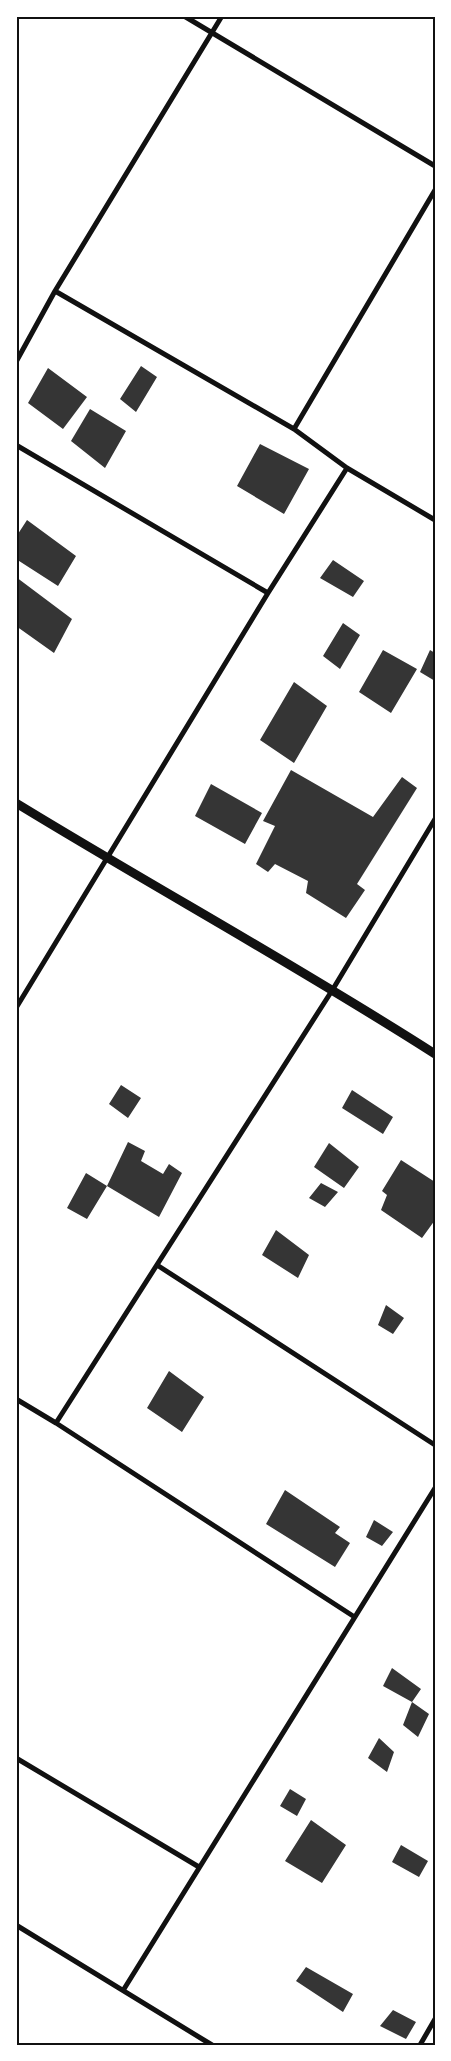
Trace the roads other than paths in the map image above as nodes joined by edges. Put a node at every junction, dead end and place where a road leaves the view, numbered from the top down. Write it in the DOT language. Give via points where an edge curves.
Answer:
graph roads {
  1 [pos="184,16"];
  2 [pos="222,16"];
  3 [pos="211,32"];
  4 [pos="435,166"];
  5 [pos="435,190"];
  6 [pos="55,291"];
  7 [pos="16,362"];
  8 [pos="294,429"];
  9 [pos="16,445"];
  10 [pos="347,468"];
  11 [pos="435,520"];
  12 [pos="268,593"];
  13 [pos="16,802"];
  14 [pos="435,819"];
  15 [pos="106,858"];
  16 [pos="333,989"];
  17 [pos="16,1008"];
  18 [pos="435,1054"];
  19 [pos="158,1265"];
  20 [pos="16,1399"];
  21 [pos="56,1422"];
  22 [pos="435,1445"];
  23 [pos="435,1488"];
  24 [pos="353,1616"];
  25 [pos="16,1758"];
  26 [pos="199,1866"];
  27 [pos="16,1925"];
  28 [pos="124,1989"];
  29 [pos="435,2019"];
  30 [pos="212,2045"];
  31 [pos="420,2045"];
  1 -- 3 [label="street"];
  2 -- 3 [label="street"];
  3 -- 4 [label="street"];
  3 -- 6 [label="street"];
  5 -- 8 [label="street"];
  6 -- 7 [label="street"];
  6 -- 8 [label="street"];
  8 -- 10 [label="street"];
  9 -- 12 [label="street"];
  10 -- 11 [label="street"];
  10 -- 12 [label="street"];
  12 -- 15 [label="street"];
  13 -- 15 [label="street"];
  14 -- 16 [label="street"];
  15 -- 16 [label="street"];
  15 -- 17 [label="street"];
  16 -- 18 [label="street"];
  16 -- 19 [label="street"];
  19 -- 21 [label="street"];
  19 -- 22 [label="street"];
  20 -- 21 [label="street"];
  21 -- 24 [label="street"];
  23 -- 24 [label="street"];
  24 -- 26 [label="street"];
  25 -- 26 [label="street"];
  26 -- 28 [label="street"];
  27 -- 28 [label="street"];
  28 -- 30 [label="street"];
  29 -- 31 [label="street"];
}
